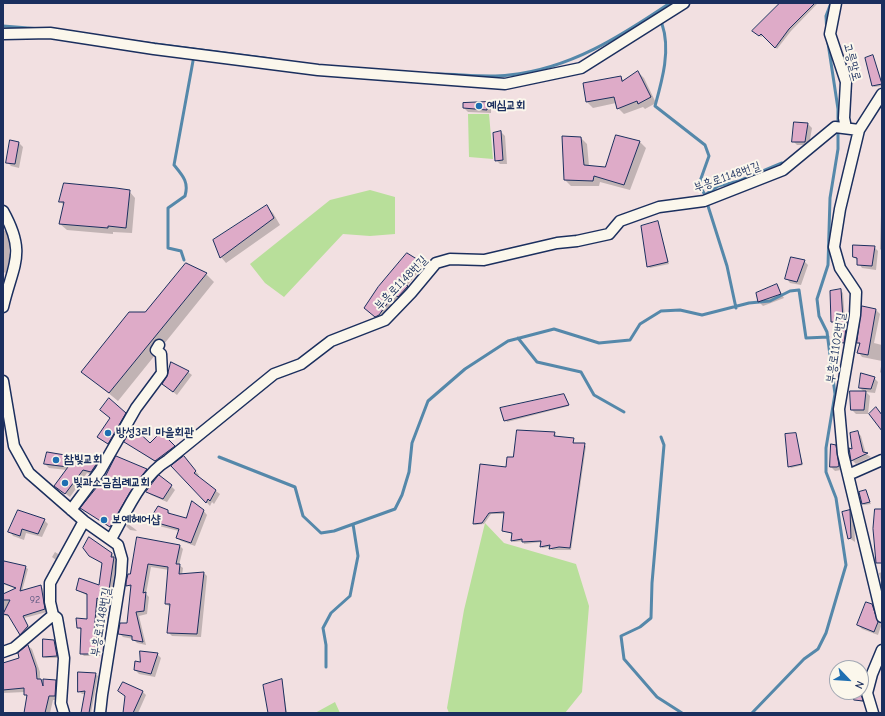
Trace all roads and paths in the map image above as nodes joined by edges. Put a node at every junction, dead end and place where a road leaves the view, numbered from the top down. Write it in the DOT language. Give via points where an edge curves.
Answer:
graph roads {
  1 [pos="684,3"];
  2 [pos="836,3"];
  3 [pos="3,34"];
  4 [pos="882,94"];
  5 [pos="846,128"];
  6 [pos="859,130"];
  7 [pos="3,211"];
  8 [pos="3,307"];
  9 [pos="159,345"];
  10 [pos="3,381"];
  11 [pos="882,460"];
  12 [pos="848,475"];
  13 [pos="71,510"];
  14 [pos="84,521"];
  15 [pos="111,539"];
  16 [pos="53,616"];
  17 [pos="882,617"];
  18 [pos="882,650"];
  19 [pos="3,652"];
  20 [pos="64,713"];
  21 [pos="100,713"];
  22 [pos="873,713"];
  1 -- 3 [label="street" via="581,68 505,84 318,70 50,34"];
  2 -- 5 [label="street, 고릉말로" via="830,34 846,82"];
  4 -- 6 [label="street, 부흥로1102번길"];
  5 -- 6 [label="street"];
  5 -- 15 [label="street, 부흥로1148번길" via="835,127 783,170 704,201 659,208 620,221 608,234 484,260 450,259 436,263 385,320 331,341 301,364 274,374 168,460 157,466"];
  6 -- 12 [label="street, 부흥로1102번길" via="840,209 834,247 840,268 856,292 856,315 839,409 843,454"];
  7 -- 8 [label="street" via="13,230 17,260"];
  9 -- 13 [label="street" via="156,350 161,354 162,372 136,408 100,471"];
  10 -- 13 [label="street, 부흥로1148번길" via="14,446 34,478"];
  11 -- 12 [label="street"];
  12 -- 17 [label="street, 부흥로1102번길"];
  13 -- 14 [label="street, 부흥로1148번길"];
  14 -- 15 [label="street, 부흥로1148번길"];
  14 -- 16 [label="street" via="50,584"];
  15 -- 21 [label="street, 부흥로1148번길" via="118,545 122,559 122,575"];
  16 -- 19 [label="street" via="14,648"];
  16 -- 20 [label="street" via="57,618 64,658 61,703"];
  18 -- 22 [label="street" via="867,693"];
}
